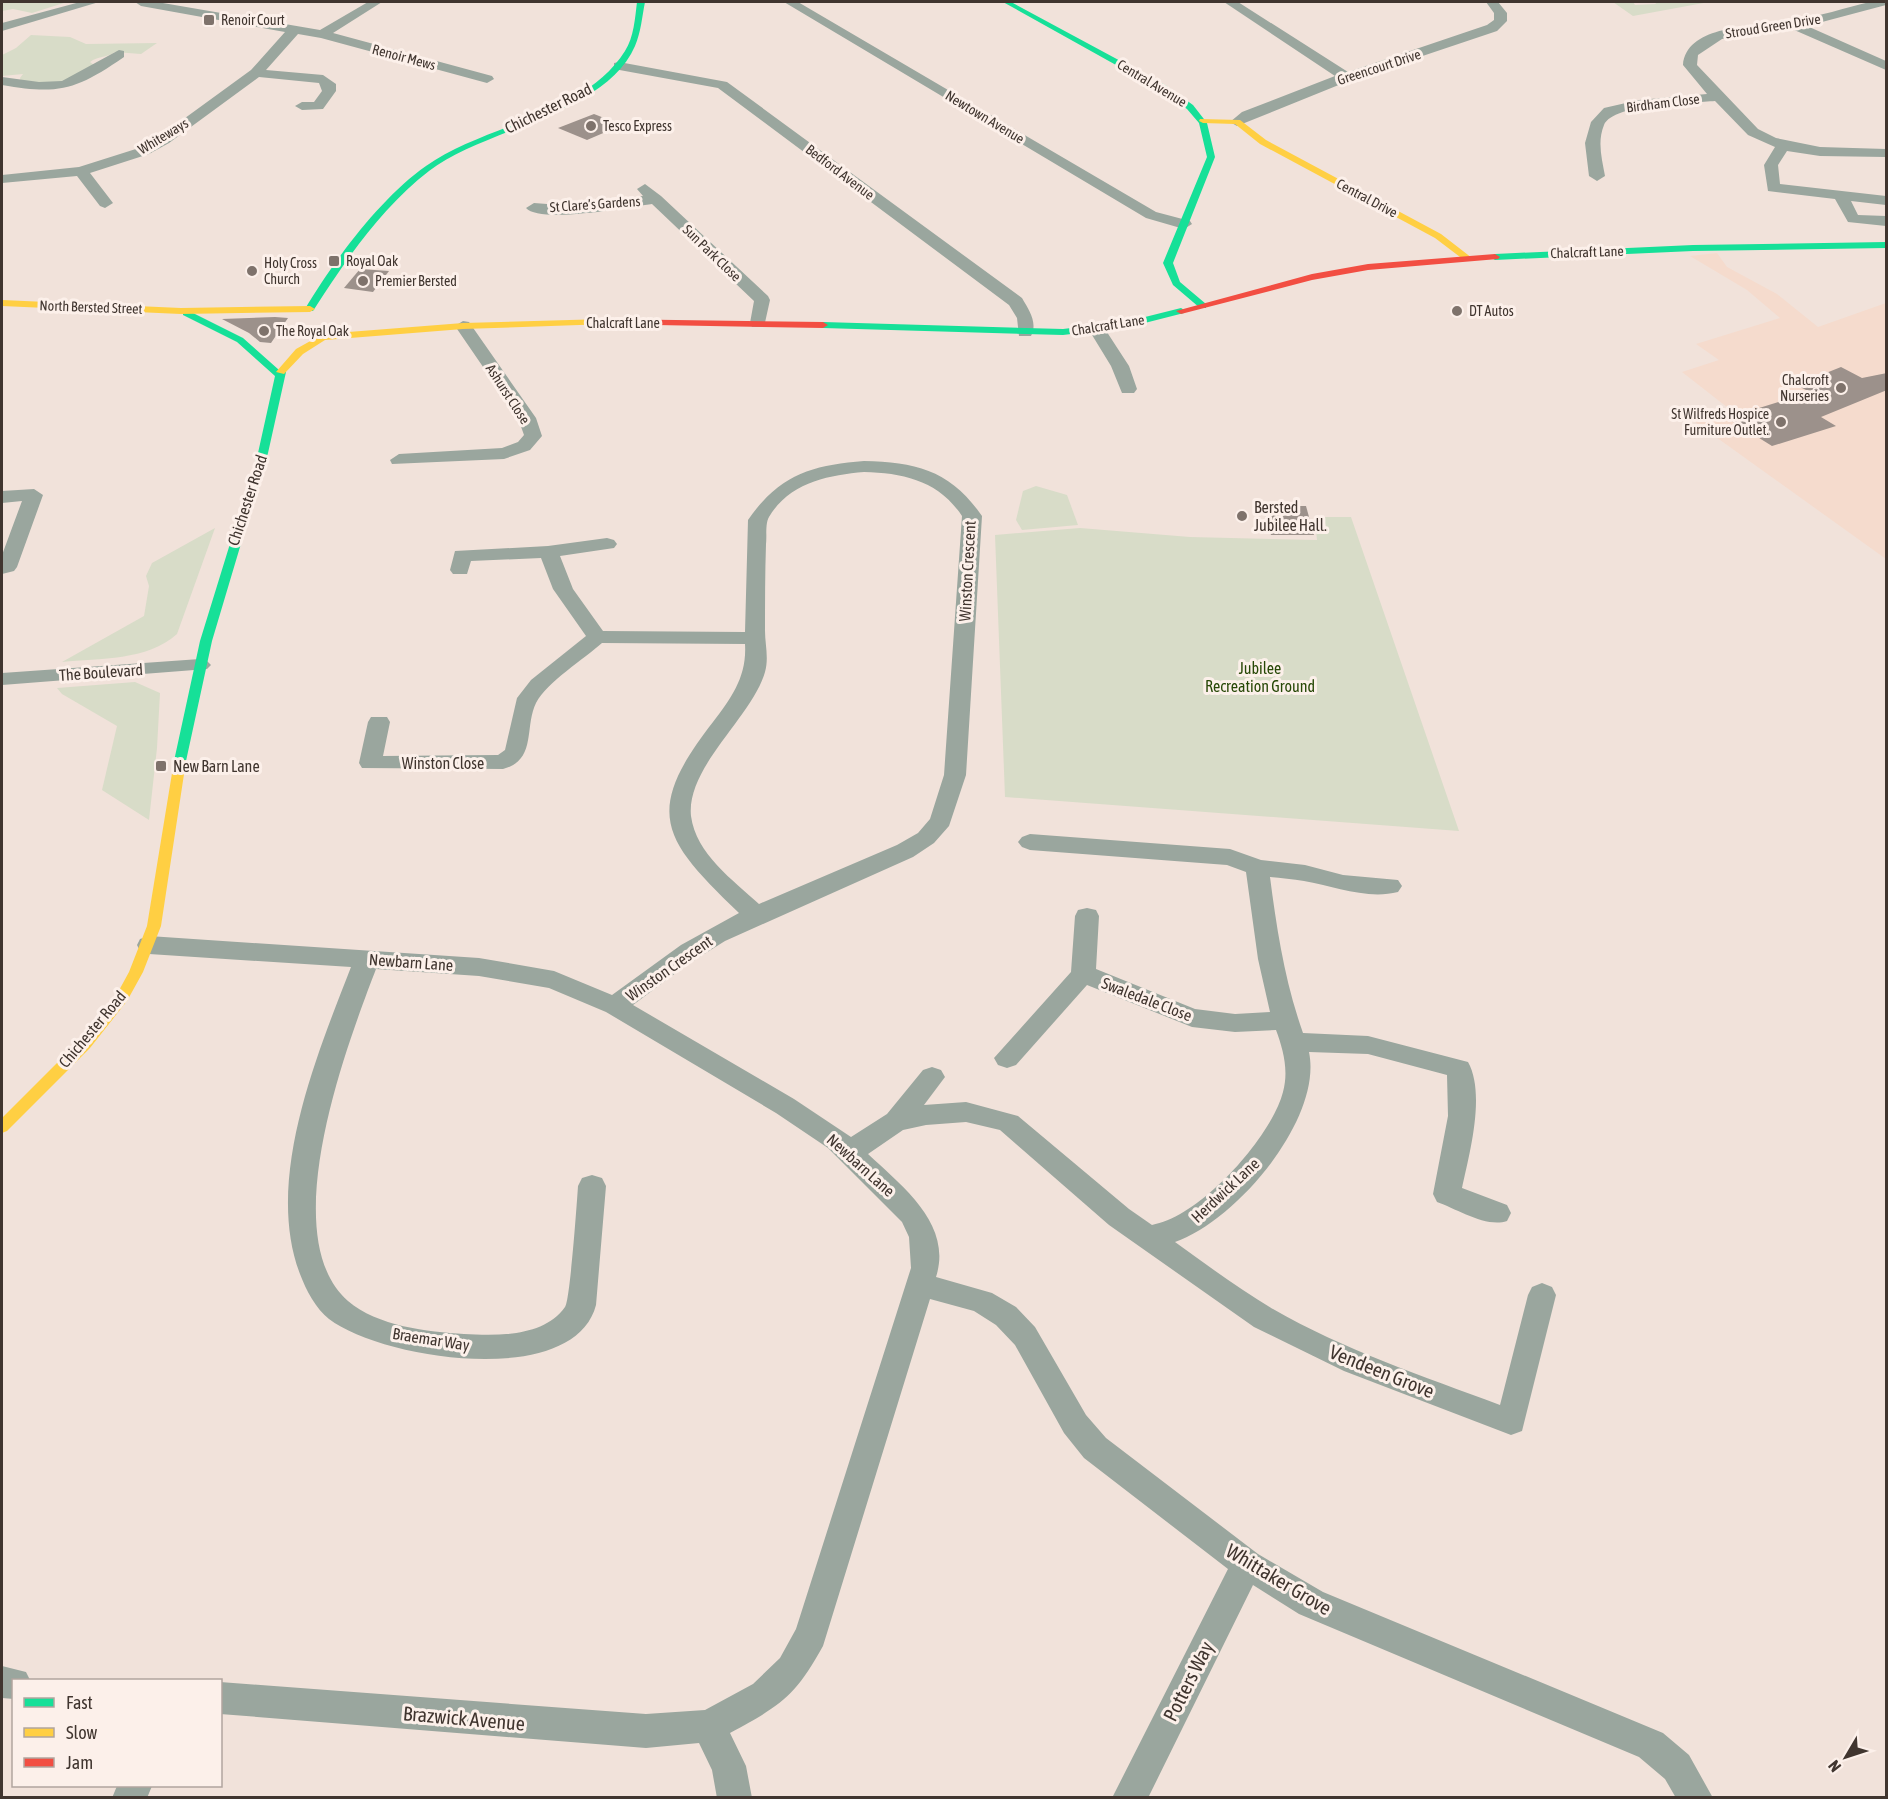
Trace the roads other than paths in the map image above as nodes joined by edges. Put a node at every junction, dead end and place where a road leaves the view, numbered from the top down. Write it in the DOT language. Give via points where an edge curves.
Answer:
graph roads {
  1 [pos="93,2"];
  2 [pos="141,2"];
  3 [pos="376,2"];
  4 [pos="641,2"];
  5 [pos="790,2"];
  6 [pos="1006,2"];
  7 [pos="1230,2"];
  8 [pos="1492,2"];
  9 [pos="1883,2"];
  10 [pos="1794,25"];
  11 [pos="2,27"];
  12 [pos="294,30"];
  13 [pos="322,34"];
  14 [pos="119,54"];
  15 [pos="619,66"];
  16 [pos="1887,66"];
  17 [pos="256,73"];
  18 [pos="1346,77"];
  19 [pos="487,79"];
  20 [pos="2,81"];
  21 [pos="1717,97"];
  22 [pos="302,106"];
  23 [pos="1203,121"];
  24 [pos="1237,122"];
  25 [pos="1783,146"];
  26 [pos="1887,153"];
  27 [pos="81,171"];
  28 [pos="1597,176"];
  29 [pos="2,178"];
  30 [pos="651,194"];
  31 [pos="1841,196"];
  32 [pos="1887,200"];
  33 [pos="105,202"];
  34 [pos="534,208"];
  35 [pos="1887,221"];
  36 [pos="1184,224"];
  37 [pos="1887,245"];
  38 [pos="1467,258"];
  39 [pos="2,303"];
  40 [pos="1203,306"];
  41 [pos="181,311"];
  42 [pos="317,323"];
  43 [pos="758,323"];
  44 [pos="463,326"];
  45 [pos="1097,330"];
  46 [pos="1025,332"];
  47 [pos="278,374"];
  48 [pos="1128,389"];
  49 [pos="399,460"];
  50 [pos="2,497"];
  51 [pos="607,544"];
  52 [pos="548,552"];
  53 [pos="4,568"];
  54 [pos="460,570"];
  55 [pos="597,637"];
  56 [pos="755,638"];
  57 [pos="200,664"];
  58 [pos="2,679"];
  59 [pos="379,722"];
  60 [pos="1030,842"];
  61 [pos="1257,867"];
  62 [pos="1390,886"];
  63 [pos="756,915"];
  64 [pos="1087,915"];
  65 [pos="149,945"];
  66 [pos="367,959"];
  67 [pos="1083,974"];
  68 [pos="615,1006"];
  69 [pos="1288,1031"];
  70 [pos="1007,1058"];
  71 [pos="932,1077"];
  72 [pos="896,1121"];
  73 [pos="2,1127"];
  74 [pos="850,1152"];
  75 [pos="592,1186"];
  76 [pos="1497,1213"];
  77 [pos="1148,1237"];
  78 [pos="920,1286"];
  79 [pos="1542,1295"];
  80 [pos="1247,1564"];
  81 [pos="222,1698"];
  82 [pos="708,1726"];
  83 [pos="735,1797"];
  84 [pos="1129,1797"];
  85 [pos="1696,1797"];
  1 -- 11 [label="street"];
  2 -- 12 [label="street"];
  3 -- 13 [label="street"];
  4 -- 15 [label="street, Chichester Road" via="630,49"];
  5 -- 36 [label="street, Newtown Avenue" via="1151,215"];
  6 -- 23 [label="street, Central Avenue" via="1187,102"];
  7 -- 18 [label="street"];
  8 -- 18 [label="street, Greencourt Drive" via="1501,13 1500,21 1492,28"];
  9 -- 10 [label="street, Stroud Green Drive"];
  10 -- 16 [label="street"];
  10 -- 21 [label="street, Stroud Green Drive" via="1719,35 1699,46 1691,54 1690,65"];
  12 -- 13 [label="street"];
  12 -- 17 [label="street, Whiteways"];
  13 -- 19 [label="street, Renoir Mews"];
  14 -- 20 [label="street" via="80,81 63,86 36,87"];
  15 -- 42 [label="street, Chichester Road" via="580,96 440,159 420,173 322,285"];
  15 -- 46 [label="street, Bedford Avenue" via="722,85 1016,302 1025,318"];
  17 -- 22 [label="street" via="323,79 329,84 329,91 318,106"];
  17 -- 27 [label="street, Whiteways" via="164,140 144,151"];
  18 -- 24 [label="street, Greencourt Drive"];
  21 -- 25 [label="street, Stroud Green Drive" via="1755,133"];
  21 -- 28 [label="street, Birdham Close" via="1639,104 1609,111 1598,122 1592,143"];
  23 -- 24 [label="street"];
  23 -- 36 [label="street, Central Avenue" via="1215,139"];
  24 -- 38 [label="street, Central Drive" via="1243,136 1263,142 1438,236"];
  25 -- 26 [label="street, Stroud Green Drive" via="1824,152"];
  25 -- 31 [label="street" via="1771,165 1773,188"];
  27 -- 29 [label="street, Whiteways"];
  27 -- 33 [label="street"];
  30 -- 34 [label="street, St Clare’s Gardens" via="560,210"];
  30 -- 43 [label="street, Sun Park Close" via="762,300"];
  31 -- 32 [label="street"];
  31 -- 35 [label="street" via="1853,219"];
  36 -- 40 [label="street, Central Avenue" via="1168,262 1170,273 1181,291"];
  37 -- 38 [label="street, Chalcraft Lane" via="1693,248"];
  38 -- 40 [label="street, Chalcraft Lane" via="1368,267 1312,277"];
  39 -- 41 [label="street, North Bersted Street"];
  40 -- 45 [label="street, Chalcraft Lane"];
  41 -- 42 [label="street, North Bersted Street"];
  41 -- 47 [label="street, North Bersted Street" via="240,340"];
  42 -- 44 [label="street, Chalcraft Lane"];
  42 -- 47 [label="street, Chichester Road"];
  43 -- 44 [label="street, Chalcraft Lane"];
  43 -- 46 [label="street, Chalcraft Lane"];
  44 -- 49 [label="street, Ashurst Close" via="527,418 533,436 524,446 504,453"];
  45 -- 46 [label="street, Chalcraft Lane"];
  45 -- 48 [label="street" via="1120,366"];
  47 -- 57 [label="street, Chichester Road" via="264,450 215,603"];
  50 -- 53 [label="street" via="34,495"];
  51 -- 52 [label="street"];
  52 -- 54 [label="street" via="462,555"];
  52 -- 55 [label="street" via="563,589"];
  55 -- 56 [label="street"];
  55 -- 59 [label="street, Winston Close" via="539,685 525,703 514,753 503,762 369,764"];
  56 -- 63 [label="street, Winston Crescent" via="755,671 685,784 679,826 700,861"];
  56 -- 63 [label="street, Winston Crescent" via="758,520 771,501 787,488 833,470 858,466 897,469 944,484 972,516 955,775 941,821 926,838 905,851"];
  57 -- 58 [label="street, The Boulevard"];
  57 -- 65 [label="street, Chichester Road"];
  60 -- 61 [label="street" via="1230,857"];
  61 -- 62 [label="street" via="1305,873 1343,884"];
  61 -- 69 [label="street, Herdwick Lane" via="1265,929"];
  63 -- 68 [label="street, Winston Crescent" via="673,962"];
  64 -- 67 [label="street, Swaledale Close"];
  65 -- 66 [label="street, Newbarn Lane"];
  65 -- 73 [label="street, Chichester Road" via="123,995 82,1045"];
  66 -- 68 [label="street, Newbarn Lane" via="478,967 554,980"];
  66 -- 75 [label="street, Braemar Way" via="329,1060 315,1112 304,1194 313,1271 341,1312 378,1330 411,1339 466,1346 531,1343 548,1338 565,1329 580,1311"];
  67 -- 69 [label="street, Swaledale Close" via="1192,1018"];
  67 -- 70 [label="street, Swaledale Close"];
  68 -- 74 [label="street, Newbarn Lane" via="785,1106"];
  69 -- 76 [label="street, Swaledale Close" via="1368,1045 1459,1069 1462,1110 1447,1194"];
  69 -- 77 [label="street, Herdwick Lane" via="1299,1073 1296,1091 1270,1146 1220,1198 1184,1227"];
  71 -- 72 [label="street"];
  72 -- 74 [label="street"];
  72 -- 77 [label="street" via="961,1110 1009,1123"];
  74 -- 78 [label="street, Newbarn Lane" via="913,1215 923,1238 925,1268"];
  77 -- 79 [label="street, Vendeen Grove" via="1266,1319 1328,1350 1511,1422"];
  78 -- 80 [label="street, Whittaker Grove" via="982,1301 1006,1316 1025,1336 1075,1424 1095,1448"];
  78 -- 82 [label="street, Newbarn Lane" via="811,1635 792,1669 765,1696"];
  80 -- 84 [label="street, Potters Way"];
  80 -- 85 [label="street, Whittaker Grove" via="1311,1603 1651,1745 1677,1767"];
  81 -- 82 [label="street, Brazwick Avenue" via="588,1728 646,1731"];
  82 -- 83 [label="street" via="729,1766"];
}
